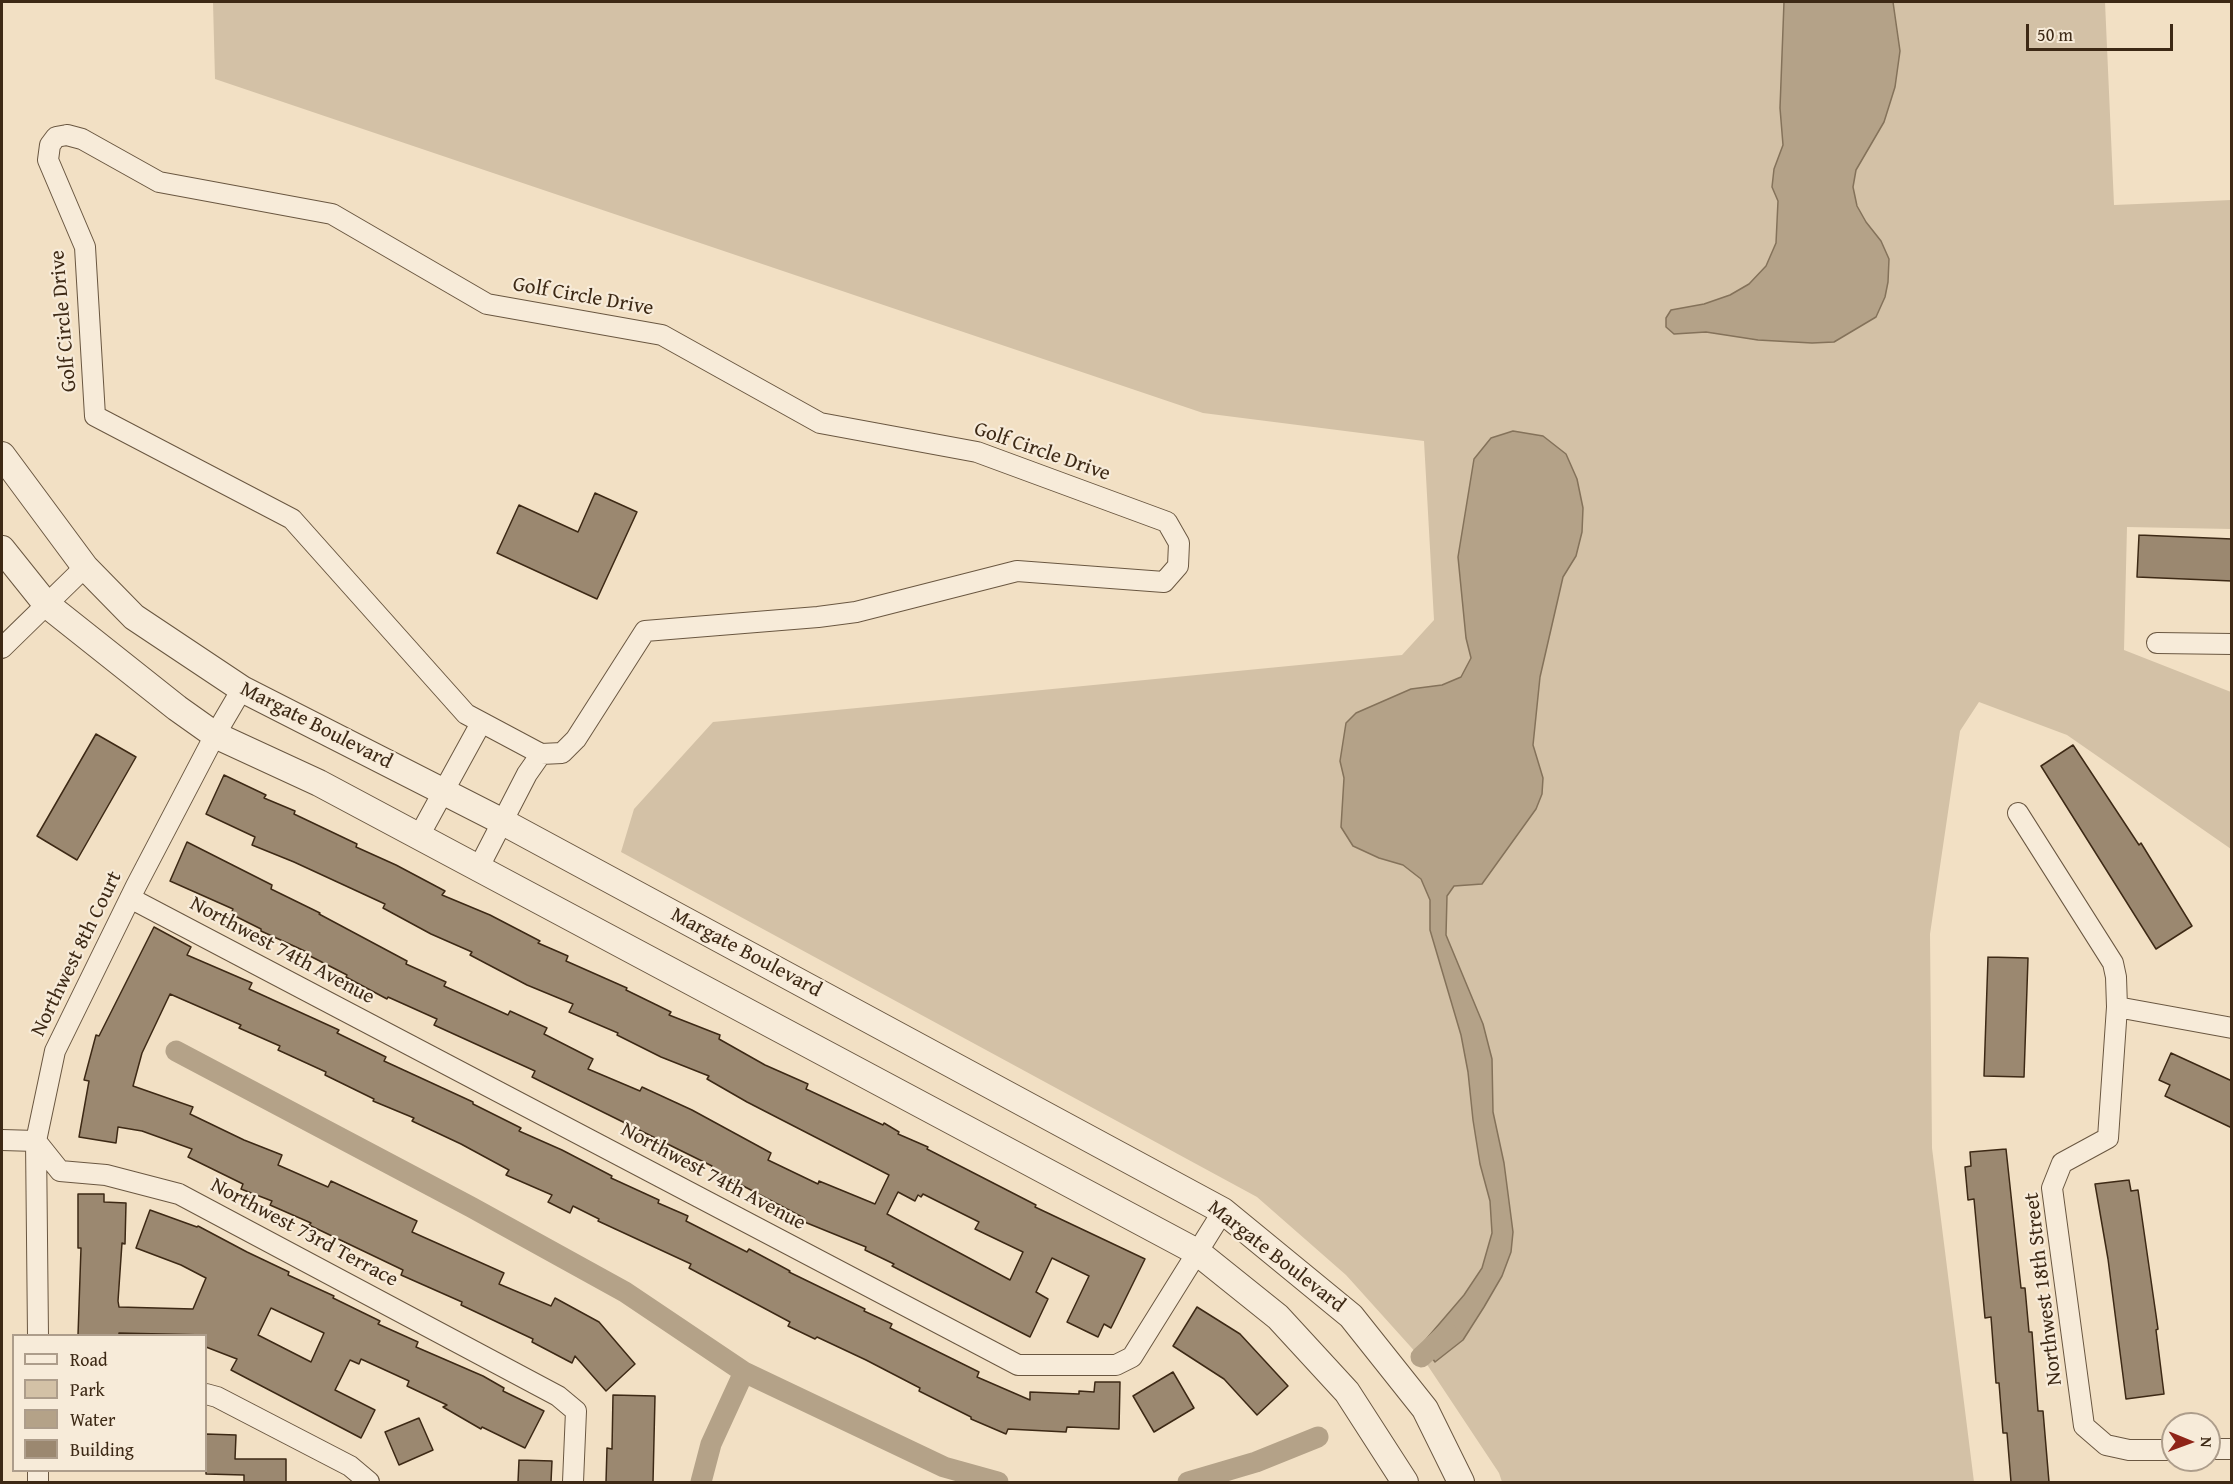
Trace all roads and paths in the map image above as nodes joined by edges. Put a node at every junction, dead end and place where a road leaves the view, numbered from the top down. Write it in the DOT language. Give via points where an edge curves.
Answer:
graph roads {
  1 [pos="2,455"];
  2 [pos="2,549"];
  3 [pos="85,567"];
  4 [pos="46,604"];
  5 [pos="2157,643"];
  6 [pos="2232,644"];
  7 [pos="2,648"];
  8 [pos="242,689"];
  9 [pos="481,723"];
  10 [pos="215,735"];
  11 [pos="541,754"];
  12 [pos="444,791"];
  13 [pos="2018,813"];
  14 [pos="503,822"];
  15 [pos="419,836"];
  16 [pos="479,867"];
  17 [pos="130,898"];
  18 [pos="2116,1007"];
  19 [pos="2232,1028"];
  20 [pos="2,1140"];
  21 [pos="36,1141"];
  22 [pos="1222,1211"];
  23 [pos="1197,1251"];
  24 [pos="38,1334"];
  25 [pos="207,1394"];
  26 [pos="2161,1450"];
  27 [pos="369,1482"];
  28 [pos="573,1482"];
  29 [pos="1405,1482"];
  30 [pos="1461,1482"];
  1 -- 3 [label="street, Margate Boulevard"];
  2 -- 4 [label="street, Margate Boulevard"];
  3 -- 4 [label="street"];
  3 -- 8 [label="street, Margate Boulevard" via="135,617"];
  4 -- 7 [label="street"];
  4 -- 10 [label="street, Margate Boulevard"];
  5 -- 6 [label="street"];
  8 -- 10 [label="street, Northwest 8th Court"];
  8 -- 12 [label="street, Margate Boulevard"];
  9 -- 11 [label="street, Golf Circle Drive"];
  9 -- 11 [label="street, Golf Circle Drive" via="466,714 292,519 95,416 85,247 48,160 50,145 56,137 82,139 159,182 332,214 487,304 662,335 820,423 977,452 1167,522 1179,543 1178,566 1164,582 1017,571 856,612 645,631 576,739 562,753"];
  9 -- 12 [label="street"];
  10 -- 15 [label="street, Margate Boulevard" via="308,777"];
  10 -- 17 [label="street, Northwest 8th Court"];
  11 -- 14 [label="street"];
  12 -- 14 [label="street, Margate Boulevard"];
  12 -- 15 [label="street"];
  13 -- 18 [label="street, Northwest 18th Street" via="2113,963"];
  14 -- 16 [label="street"];
  14 -- 22 [label="street, Margate Boulevard"];
  15 -- 16 [label="street, Margate Boulevard"];
  16 -- 23 [label="street, Margate Boulevard"];
  17 -- 21 [label="street, Northwest 8th Court" via="55,1051"];
  17 -- 23 [label="street, Northwest 74th Avenue" via="1018,1365 1116,1365 1132,1357"];
  18 -- 19 [label="street"];
  18 -- 26 [label="street, Northwest 18th Street" via="2108,1138 2062,1163 2052,1188 2084,1426 2106,1445"];
  20 -- 21 [label="street"];
  21 -- 24 [label="street, Northwest 8th Court"];
  21 -- 28 [label="street, Northwest 73rd Terrace" via="60,1171 106,1175 179,1194 558,1396 576,1411"];
  22 -- 23 [label="street, Northwest 74th Avenue"];
  22 -- 30 [label="street, Margate Boulevard" via="1351,1316 1425,1409"];
  23 -- 29 [label="street, Margate Boulevard" via="1278,1317 1347,1392"];
  25 -- 27 [label="street" via="351,1466"];
}
